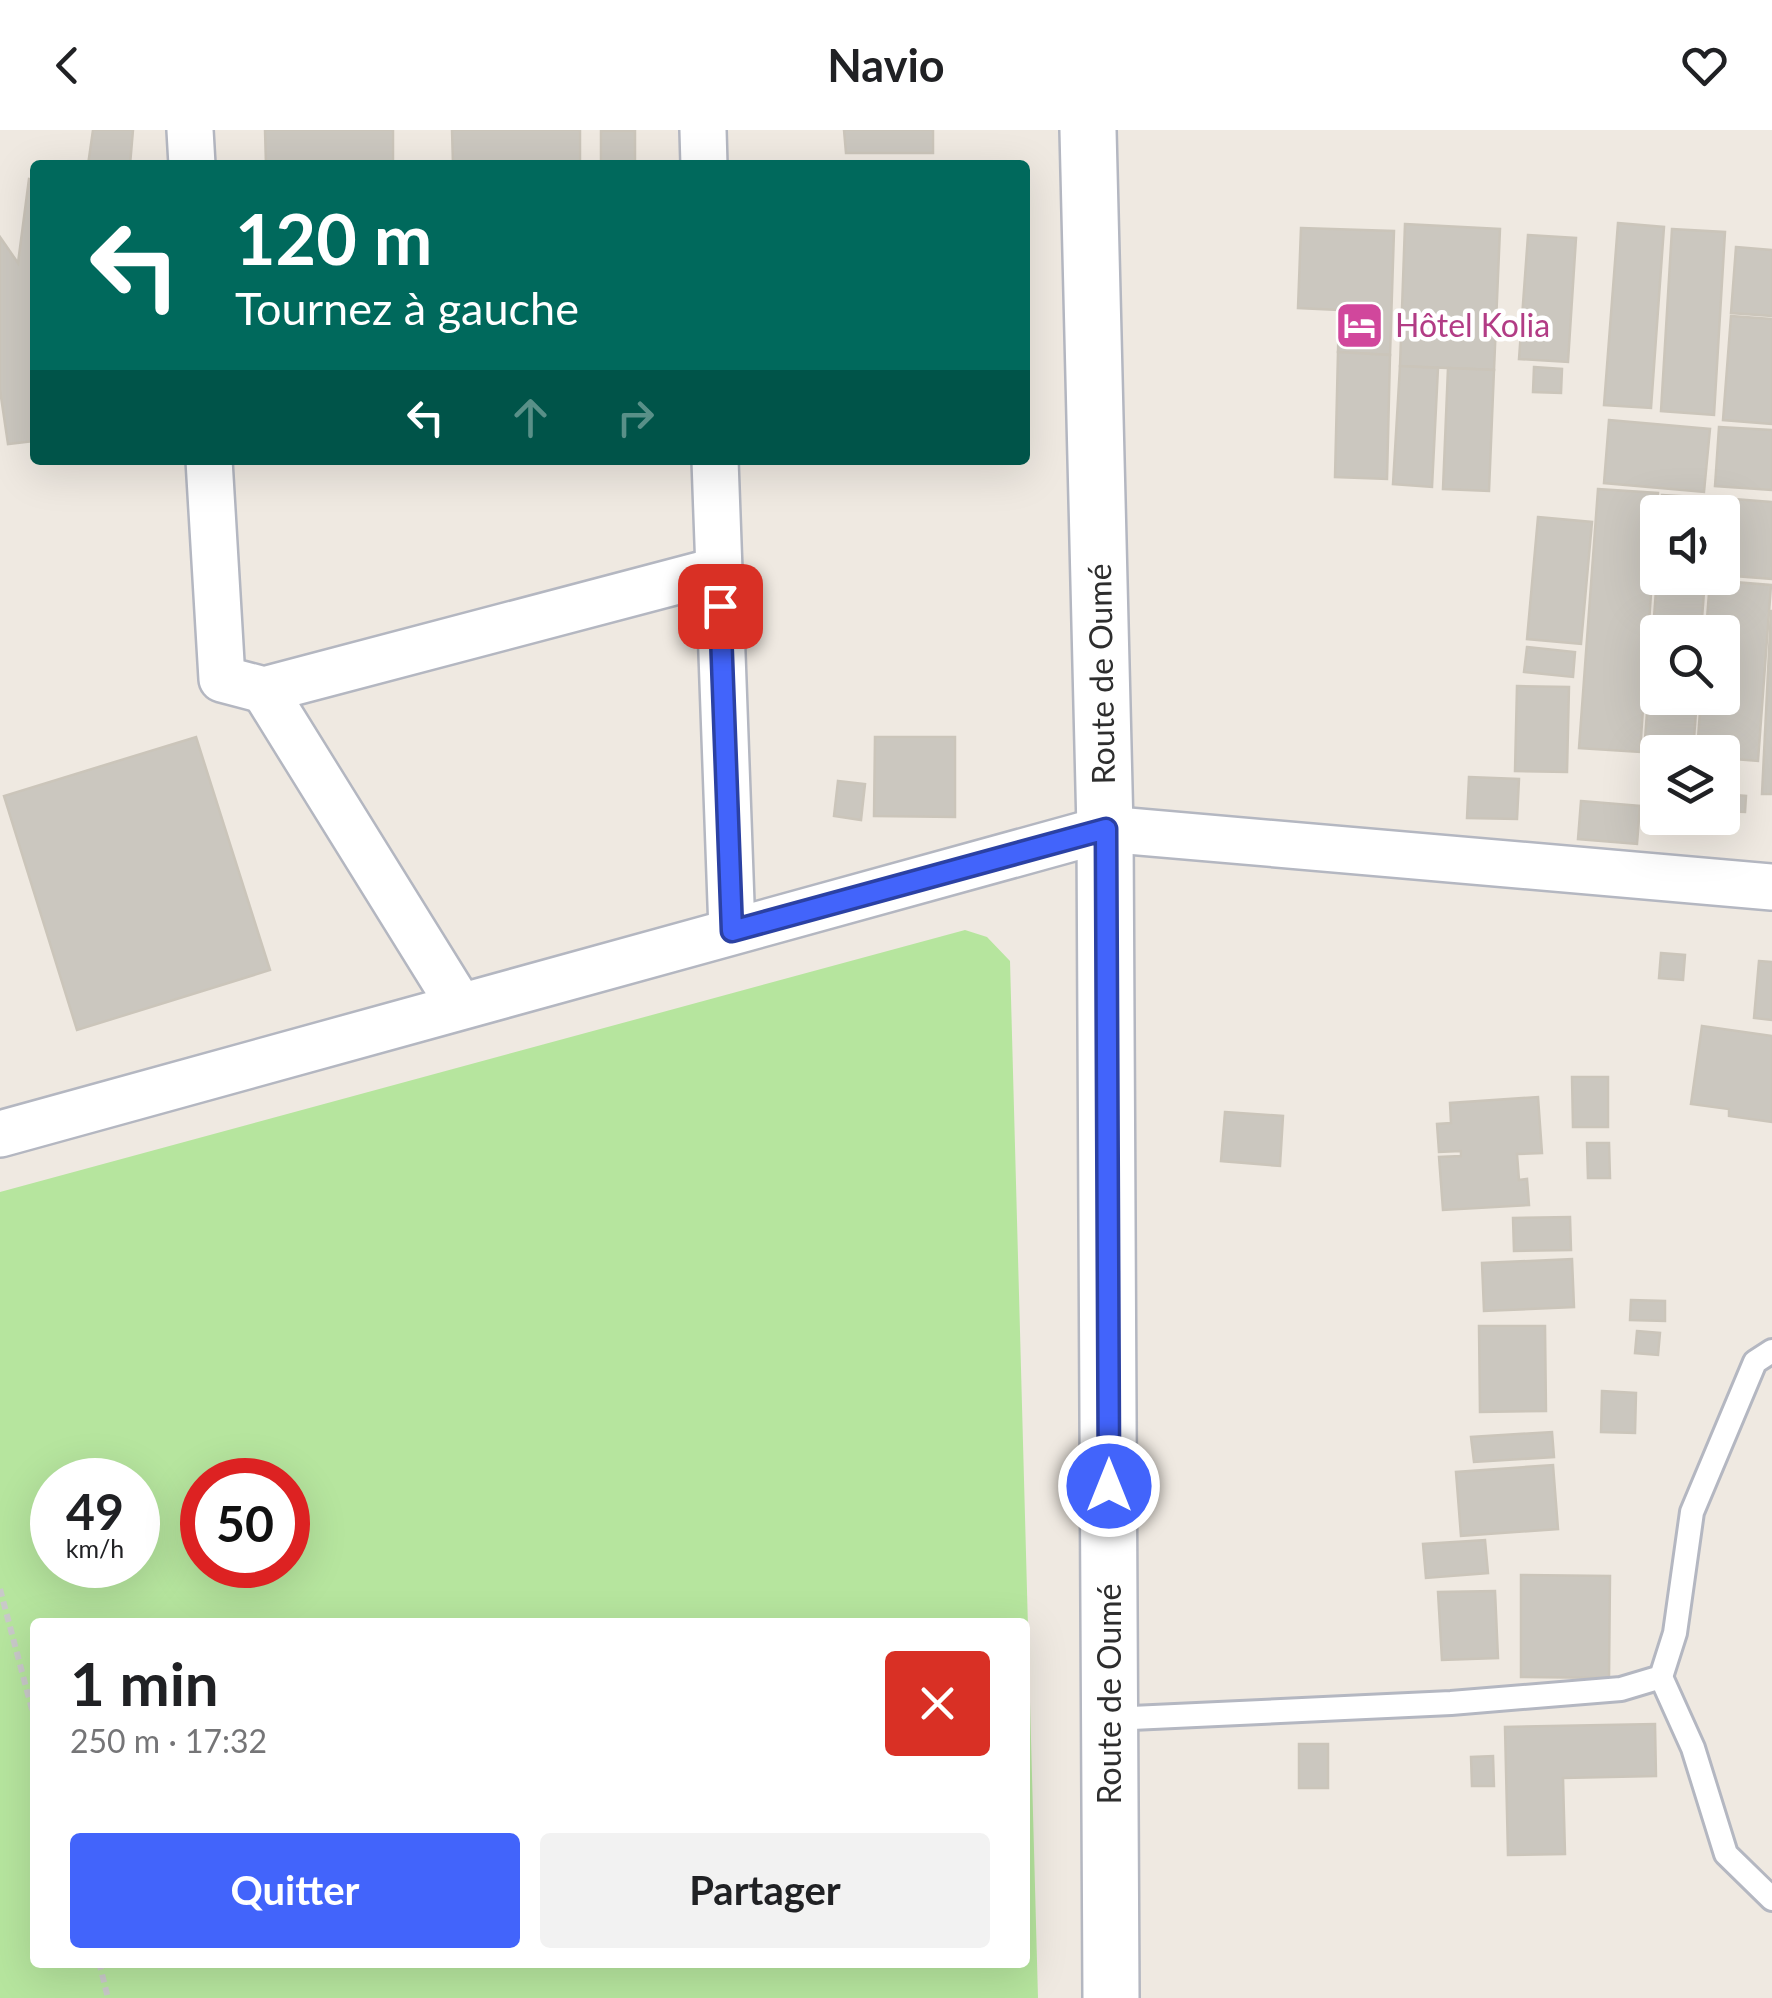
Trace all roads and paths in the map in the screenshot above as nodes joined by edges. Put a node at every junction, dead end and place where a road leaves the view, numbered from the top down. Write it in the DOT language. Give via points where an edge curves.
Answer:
graph roads {
  1 [pos="190,130"];
  2 [pos="703,130"];
  3 [pos="1088,130"];
  4 [pos="192,160"];
  5 [pos="704,160"];
  6 [pos="209,465"];
  7 [pos="715,465"];
  8 [pos="719,570"];
  9 [pos="264,690"];
  10 [pos="1106,829"];
  11 [pos="1772,887"];
  12 [pos="732,931"];
  13 [pos="460,1006"];
  14 [pos="0,1134"];
  15 [pos="1772,1351"];
  16 [pos="0,1589"];
  17 [pos="1661,1677"];
  18 [pos="30,1702"];
  19 [pos="1110,1718"];
  20 [pos="1772,1898"];
  21 [pos="100,1968"];
  22 [pos="108,1998"];
  23 [pos="1110,1998"];
  1 -- 4 [label="street"];
  2 -- 5 [label="street"];
  3 -- 10 [label="main road, Route de Oumé"];
  6 -- 9 [label="street" via="222,679"];
  7 -- 8 [label="street"];
  8 -- 9 [label="street"];
  8 -- 12 [label="street"];
  9 -- 13 [label="street"];
  10 -- 11 [label="street"];
  10 -- 12 [label="street"];
  10 -- 19 [label="main road, Route de Oumé"];
  12 -- 13 [label="street"];
  13 -- 14 [label="street"];
  15 -- 17 [label="lane" via="1754,1362 1692,1512 1675,1633"];
  16 -- 18 [label="path"];
  17 -- 19 [label="lane" via="1621,1689 1451,1703"];
  17 -- 20 [label="lane" via="1726,1854"];
  19 -- 23 [label="main road, Route de Oumé"];
  21 -- 22 [label="path"];
}
